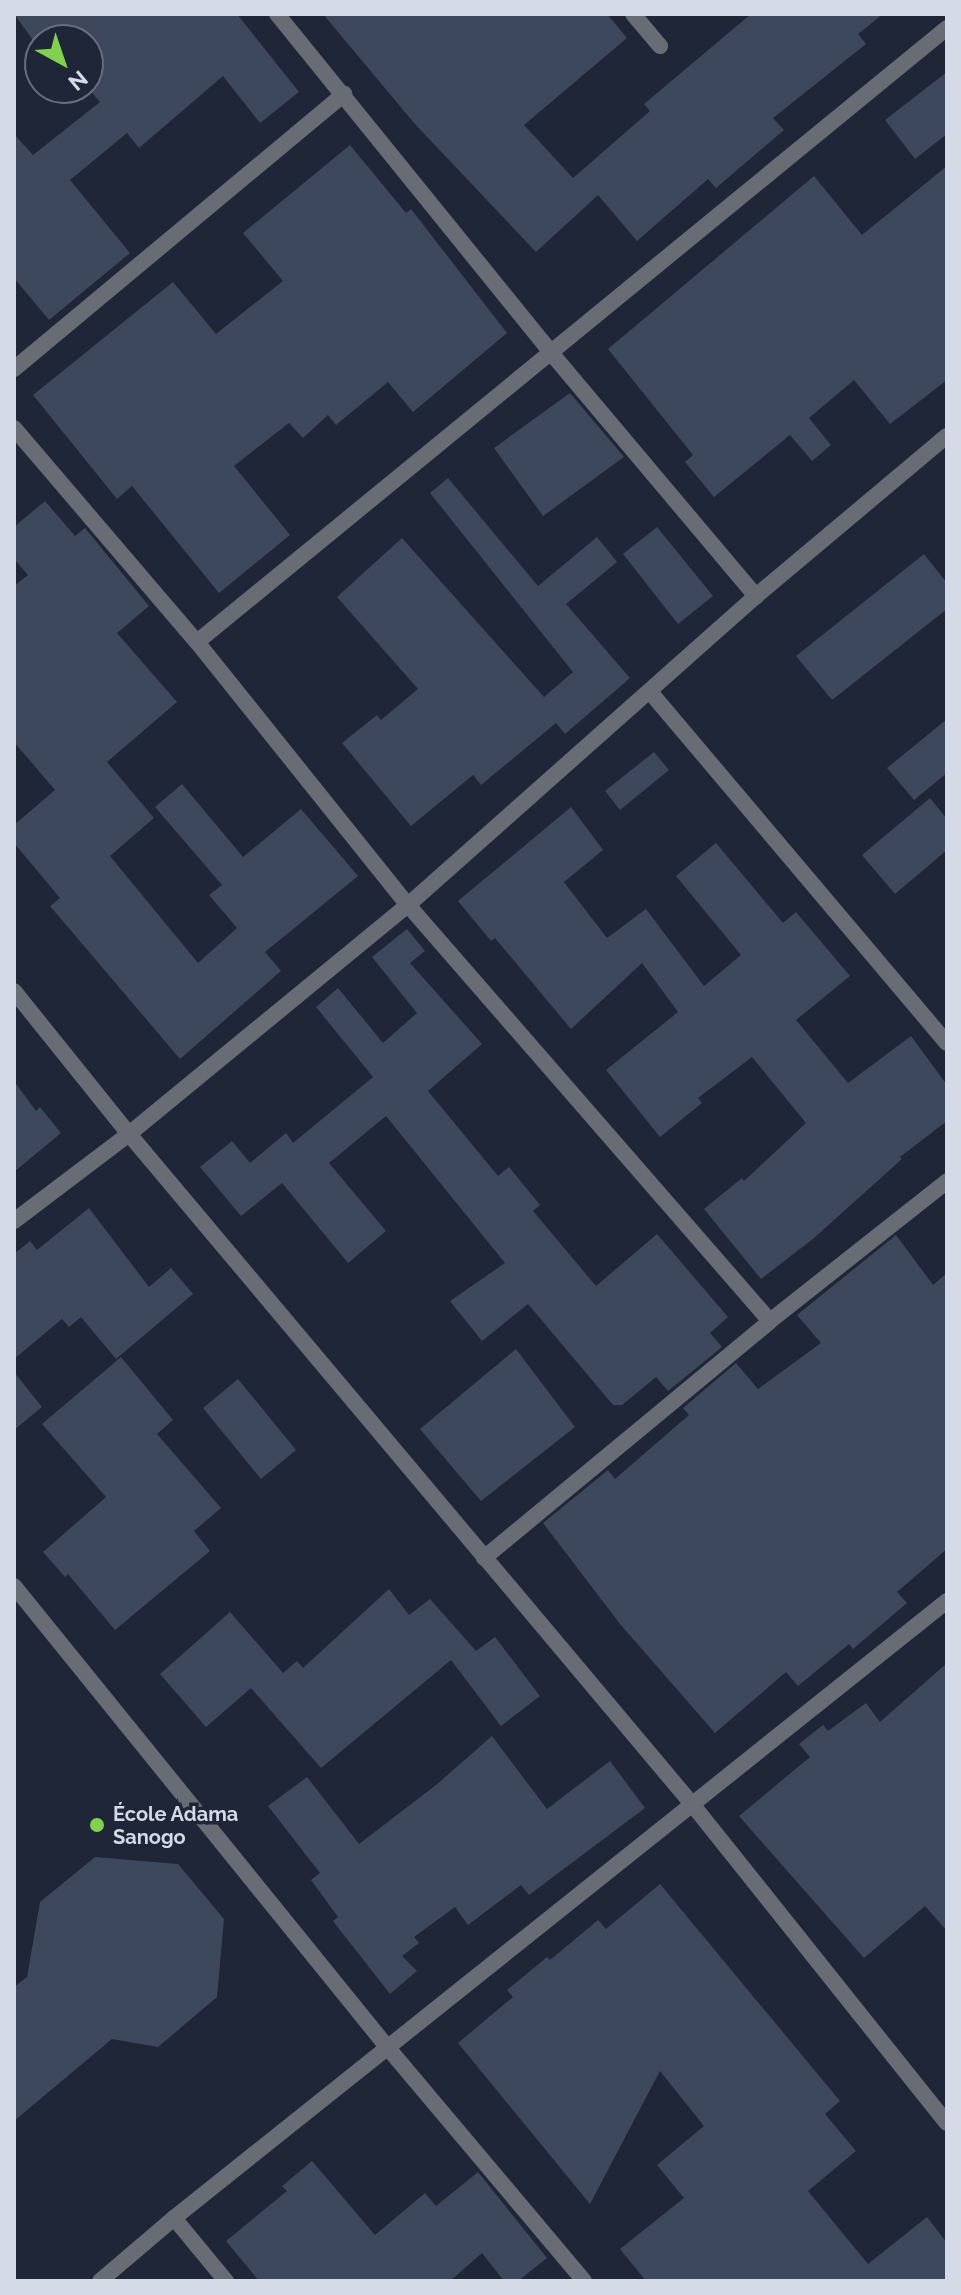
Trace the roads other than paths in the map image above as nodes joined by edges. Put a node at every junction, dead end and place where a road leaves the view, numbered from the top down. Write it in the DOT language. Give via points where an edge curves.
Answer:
graph roads {
  1 [pos="277,14"];
  2 [pos="633,14"];
  3 [pos="947,28"];
  4 [pos="660,46"];
  5 [pos="344,94"];
  6 [pos="552,354"];
  7 [pos="14,369"];
  8 [pos="14,428"];
  9 [pos="947,436"];
  10 [pos="756,596"];
  11 [pos="197,642"];
  12 [pos="651,693"];
  13 [pos="408,905"];
  14 [pos="14,991"];
  15 [pos="947,1043"];
  16 [pos="129,1134"];
  17 [pos="947,1181"];
  18 [pos="14,1221"];
  19 [pos="770,1321"];
  20 [pos="484,1558"];
  21 [pos="14,1586"];
  22 [pos="943,1611"];
  23 [pos="692,1804"];
  24 [pos="388,2048"];
  25 [pos="947,2123"];
  26 [pos="174,2218"];
  27 [pos="100,2281"];
  28 [pos="226,2281"];
  29 [pos="584,2281"];
  1 -- 5 [label="street"];
  2 -- 4 [label="street"];
  3 -- 6 [label="street"];
  5 -- 6 [label="street"];
  5 -- 7 [label="street"];
  6 -- 10 [label="street"];
  6 -- 11 [label="street"];
  8 -- 11 [label="street"];
  9 -- 10 [label="street"];
  10 -- 12 [label="street"];
  11 -- 13 [label="street"];
  12 -- 13 [label="street"];
  12 -- 15 [label="street"];
  13 -- 16 [label="street"];
  13 -- 19 [label="street"];
  14 -- 16 [label="street"];
  16 -- 18 [label="street"];
  16 -- 20 [label="street"];
  17 -- 19 [label="street"];
  19 -- 20 [label="street"];
  20 -- 23 [label="street"];
  21 -- 24 [label="street"];
  22 -- 23 [label="street"];
  23 -- 24 [label="street"];
  23 -- 25 [label="street"];
  24 -- 26 [label="street"];
  24 -- 29 [label="street"];
  26 -- 27 [label="street"];
  26 -- 28 [label="street"];
}
